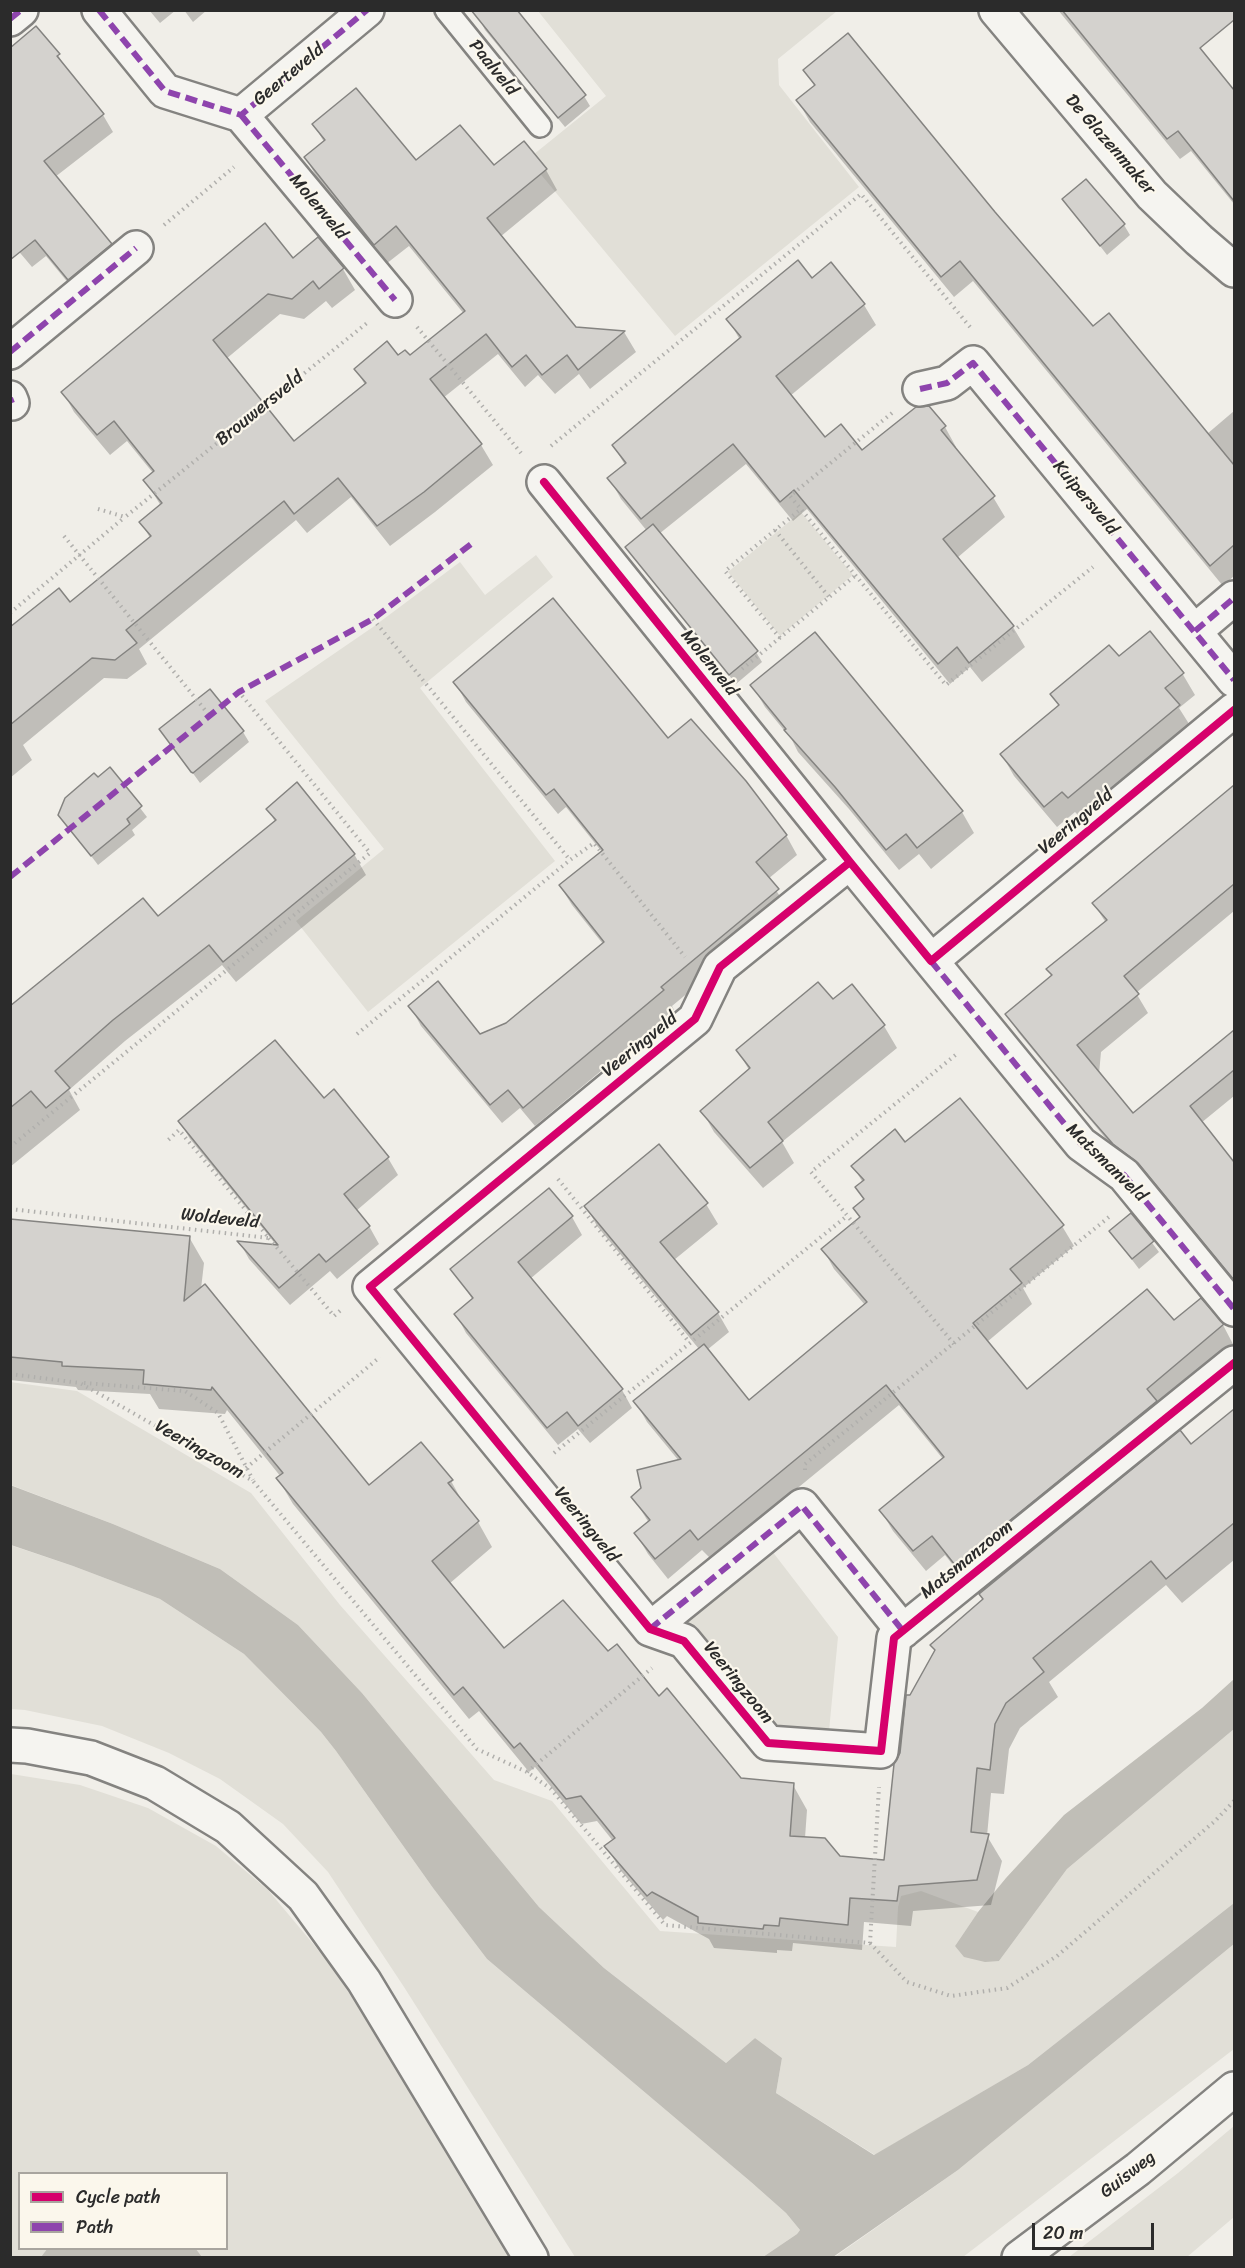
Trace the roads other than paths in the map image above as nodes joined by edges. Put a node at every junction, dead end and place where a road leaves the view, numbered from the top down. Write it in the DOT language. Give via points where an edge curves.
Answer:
graph roads {
  1 [pos="21,10"];
  2 [pos="99,10"];
  3 [pos="367,10"];
  4 [pos="446,10"];
  5 [pos="996,10"];
  6 [pos="10,19"];
  7 [pos="241,115"];
  8 [pos="540,126"];
  9 [pos="136,248"];
  10 [pos="1234,270"];
  11 [pos="395,300"];
  12 [pos="10,352"];
  13 [pos="920,389"];
  14 [pos="544,482"];
  15 [pos="1234,598"];
  16 [pos="1195,632"];
  17 [pos="1234,680"];
  18 [pos="1234,710"];
  19 [pos="850,862"];
  20 [pos="931,961"];
  21 [pos="1234,1309"];
  22 [pos="1234,1363"];
  23 [pos="650,1629"];
  24 [pos="903,1631"];
  25 [pos="768,1743"];
  26 [pos="10,1745"];
  27 [pos="1234,2089"];
  28 [pos="531,2258"];
  29 [pos="1019,2258"];
  1 -- 6 [label="main road"];
  2 -- 7 [label="main road, Geerteveld" via="165,91"];
  3 -- 7 [label="main road, Geerteveld"];
  4 -- 8 [label="lane, Paalveld"];
  5 -- 10 [label="main road, De Glazenmaker" via="1152,195"];
  7 -- 11 [label="main road, Molenveld"];
  9 -- 12 [label="main road"];
  13 -- 16 [label="main road, Kuipersveld" via="946,383 973,363"];
  14 -- 19 [label="main road, Molenveld"];
  15 -- 16 [label="main road"];
  16 -- 17 [label="main road, Kuipersveld"];
  18 -- 20 [label="main road, Veeringveld"];
  19 -- 20 [label="main road"];
  19 -- 23 [label="main road, Veeringveld" via="720,967 695,1019 370,1287"];
  20 -- 21 [label="main road, Matsmanveld" via="1081,1144 1124,1175"];
  22 -- 24 [label="main road, Matsmanzoom"];
  23 -- 24 [label="main road" via="802,1506"];
  23 -- 25 [label="main road, Veeringzoom" via="684,1641"];
  24 -- 25 [label="main road, Matsmanzoom" via="894,1638 881,1751"];
  26 -- 28 [label="main road" via="91,1758 155,1783 228,1827 303,1896 364,1981"];
  27 -- 29 [label="main road, Guisweg" via="1138,2169"];
}
